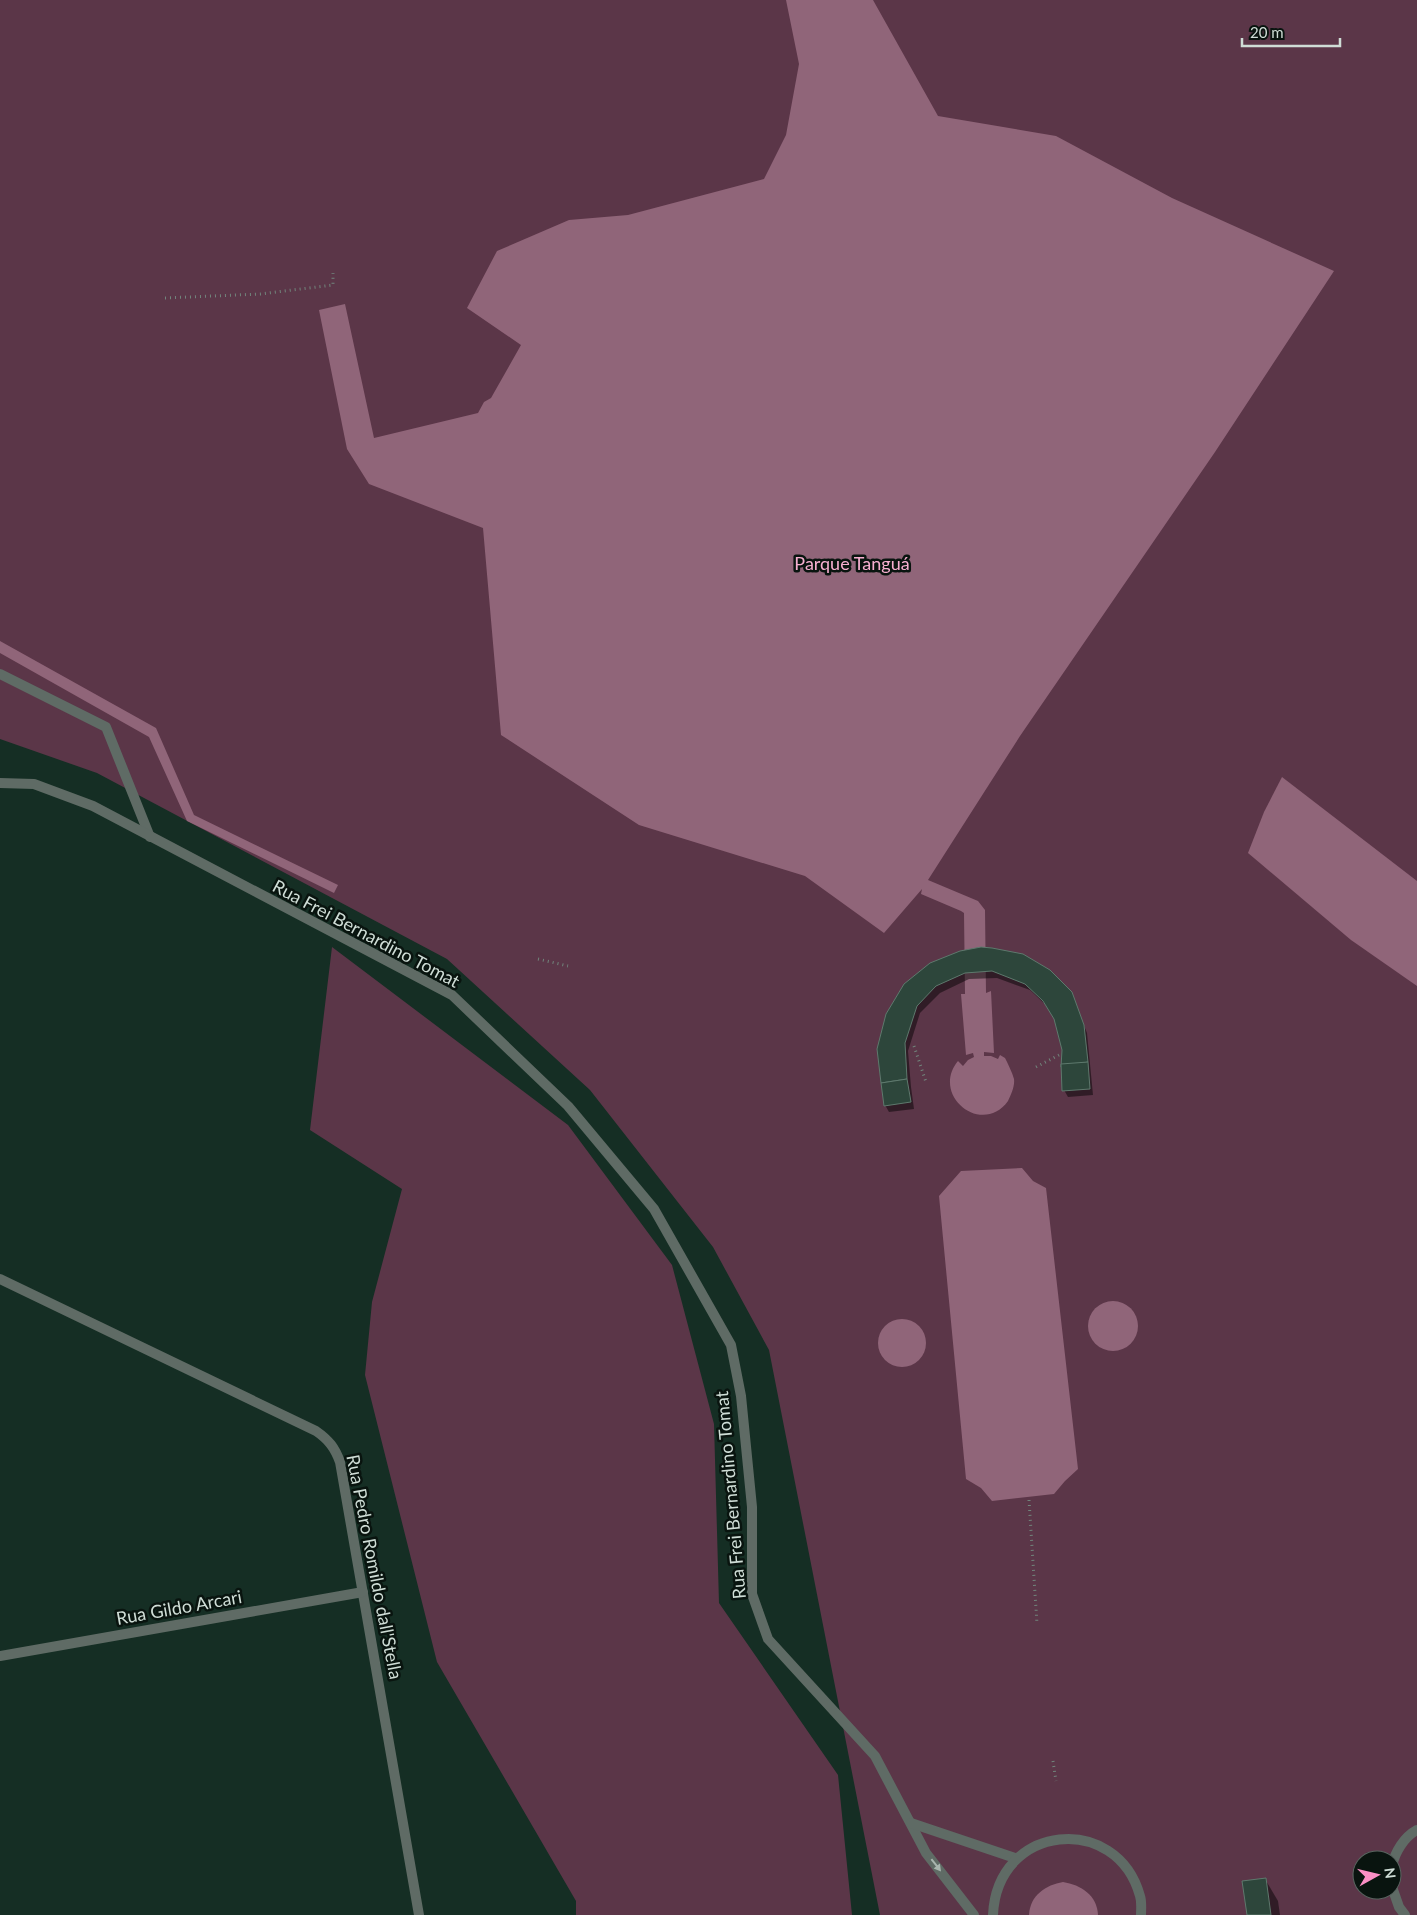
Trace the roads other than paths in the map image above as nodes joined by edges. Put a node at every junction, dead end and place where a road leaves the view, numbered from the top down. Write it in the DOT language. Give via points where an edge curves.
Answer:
graph roads {
  1 [pos="0,674"];
  2 [pos="0,783"];
  3 [pos="150,837"];
  4 [pos="0,1279"];
  5 [pos="363,1592"];
  6 [pos="0,1656"];
  7 [pos="911,1823"];
  8 [pos="1417,1830"];
  9 [pos="1398,1850"];
  10 [pos="1015,1858"];
  11 [pos="1397,1900"];
  12 [pos="419,1915"];
  13 [pos="974,1915"];
  14 [pos="992,1915"];
  15 [pos="1141,1915"];
  16 [pos="1405,1915"];
  1 -- 3 [label="street" via="106,727"];
  2 -- 3 [label="street, Rua Frei Bernardino Tomat" via="34,784 92,806"];
  3 -- 7 [label="street, Rua Frei Bernardino Tomat" via="452,995 568,1106 654,1209 731,1345 741,1396 752,1507 752,1594 768,1639 875,1756"];
  4 -- 5 [label="street, Rua Pedro Romildo dall'Stella" via="326,1438 340,1462"];
  5 -- 6 [label="street, Rua Gildo Arcari"];
  5 -- 12 [label="street, Rua Pedro Romildo dall'Stella"];
  7 -- 10 [label="street"];
  7 -- 13 [label="street, Rua Frei Bernardino Tomat, one-way" via="926,1853"];
  8 -- 9 [label="street"];
  10 -- 14 [label="street" via="1001,1877 993,1899"];
  10 -- 15 [label="street" via="1034,1846 1060,1838 1087,1840 1111,1852 1130,1872 1140,1897"];
  11 -- 16 [label="street"];
}
